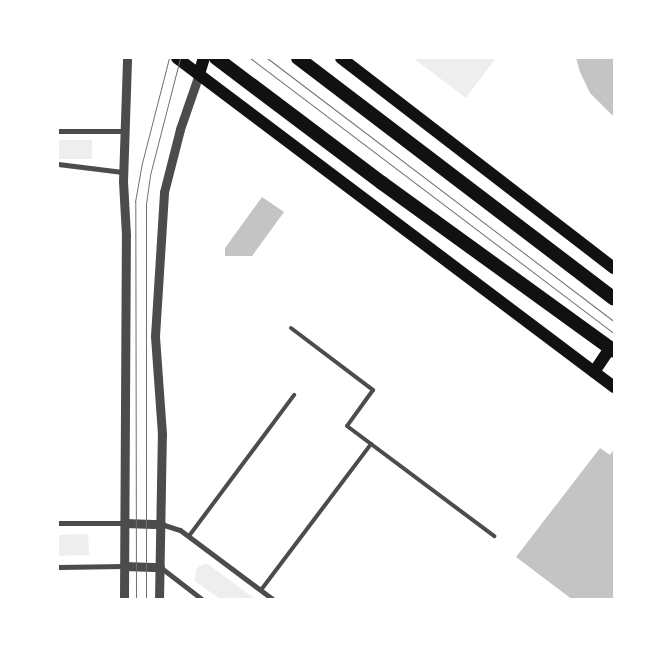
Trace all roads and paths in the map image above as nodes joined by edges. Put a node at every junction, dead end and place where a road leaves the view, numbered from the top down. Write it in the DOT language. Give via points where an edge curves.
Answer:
graph roads {
  1 [pos="127,58"];
  2 [pos="177,58"];
  3 [pos="204,58"];
  4 [pos="216,58"];
  5 [pos="298,58"];
  6 [pos="341,58"];
  7 [pos="199,74"];
  8 [pos="58,131"];
  9 [pos="124,131"];
  10 [pos="58,164"];
  11 [pos="123,172"];
  12 [pos="614,268"];
  13 [pos="614,299"];
  14 [pos="291,328"];
  15 [pos="613,346"];
  16 [pos="594,372"];
  17 [pos="614,385"];
  18 [pos="294,395"];
  19 [pos="371,444"];
  20 [pos="58,523"];
  21 [pos="124,523"];
  22 [pos="161,524"];
  23 [pos="189,536"];
  24 [pos="494,536"];
  25 [pos="124,566"];
  26 [pos="58,567"];
  27 [pos="160,567"];
  28 [pos="261,590"];
  29 [pos="124,600"];
  30 [pos="159,600"];
  31 [pos="203,600"];
  32 [pos="274,600"];
  1 -- 9 [label="street"];
  2 -- 7 [label="main road"];
  3 -- 7 [label="main road"];
  4 -- 15 [label="highway" via="382,183"];
  5 -- 13 [label="highway"];
  6 -- 12 [label="main road"];
  7 -- 16 [label="main road"];
  7 -- 22 [label="street" via="164,192 155,336 162,434"];
  8 -- 9 [label="street"];
  9 -- 11 [label="street"];
  10 -- 11 [label="street"];
  11 -- 21 [label="street" via="126,235"];
  14 -- 19 [label="lane" via="373,390 347,426"];
  15 -- 16 [label="main road"];
  16 -- 17 [label="main road"];
  18 -- 23 [label="lane"];
  19 -- 24 [label="lane"];
  19 -- 28 [label="lane"];
  20 -- 21 [label="street"];
  21 -- 22 [label="street"];
  21 -- 25 [label="street"];
  22 -- 23 [label="street" via="172,525"];
  22 -- 27 [label="street"];
  23 -- 28 [label="street"];
  25 -- 26 [label="street"];
  25 -- 27 [label="street"];
  25 -- 29 [label="street"];
  27 -- 30 [label="street"];
  27 -- 31 [label="street"];
  28 -- 32 [label="street"];
}
